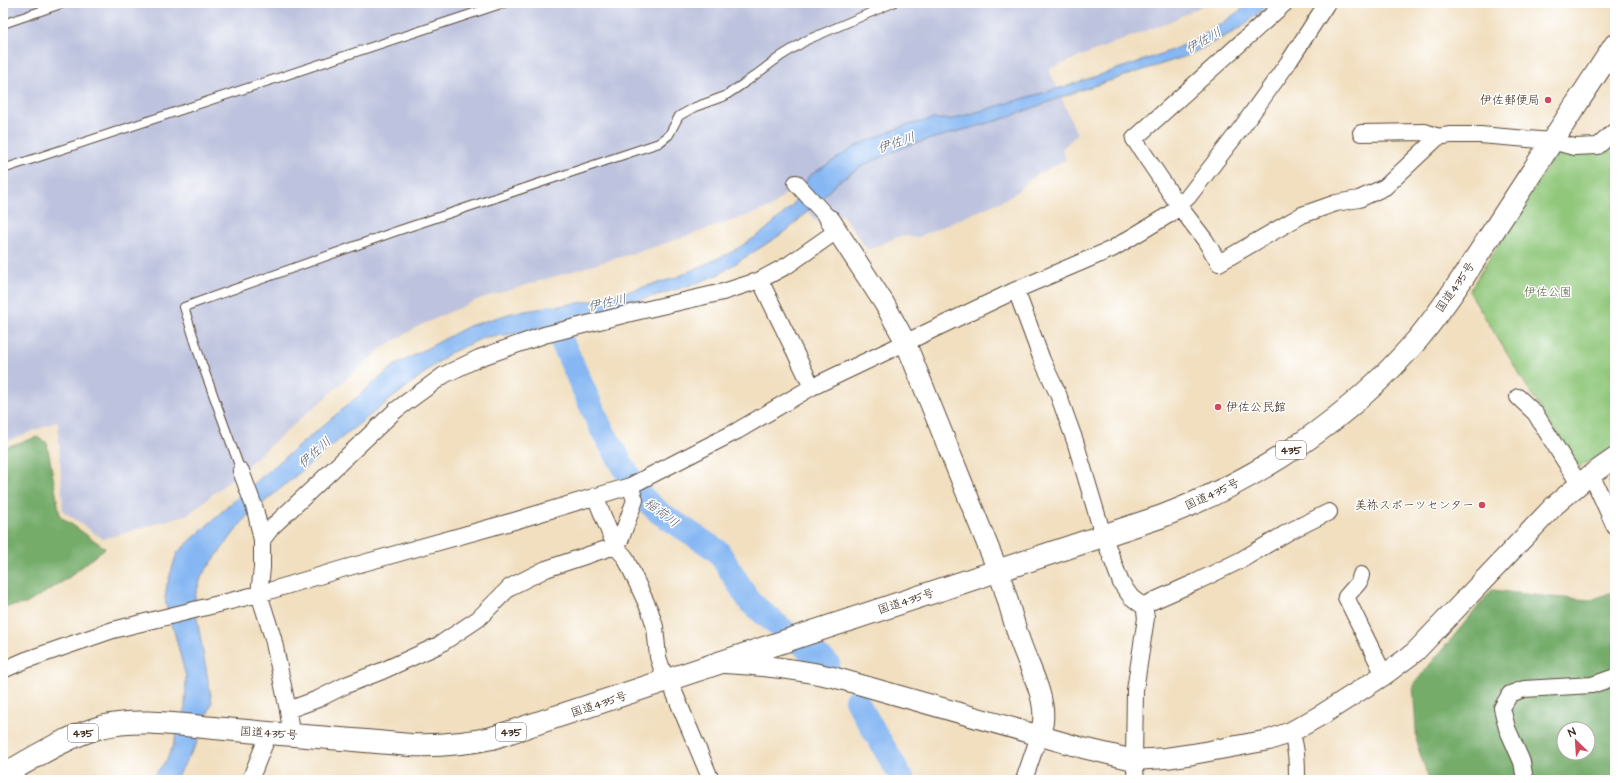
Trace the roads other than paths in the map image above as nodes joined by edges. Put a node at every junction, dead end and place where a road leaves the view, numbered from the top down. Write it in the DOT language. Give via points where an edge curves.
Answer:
graph roads {
  1 [pos="64,3"];
  2 [pos="504,3"];
  3 [pos="893,3"];
  4 [pos="1285,3"];
  5 [pos="1327,3"];
  6 [pos="3,24"];
  7 [pos="1615,45"];
  8 [pos="1615,131"];
  9 [pos="1361,133"];
  10 [pos="1438,137"];
  11 [pos="1552,141"];
  12 [pos="3,168"];
  13 [pos="796,183"];
  14 [pos="1179,206"];
  15 [pos="834,225"];
  16 [pos="760,280"];
  17 [pos="1016,290"];
  18 [pos="905,341"];
  19 [pos="812,387"];
  20 [pos="1518,397"];
  21 [pos="1615,458"];
  22 [pos="241,471"];
  23 [pos="1584,480"];
  24 [pos="630,486"];
  25 [pos="595,496"];
  26 [pos="1329,512"];
  27 [pos="1615,527"];
  28 [pos="261,535"];
  29 [pos="1103,535"];
  30 [pos="615,546"];
  31 [pos="998,571"];
  32 [pos="1361,575"];
  33 [pos="259,594"];
  34 [pos="1144,605"];
  35 [pos="722,663"];
  36 [pos="3,670"];
  37 [pos="1384,676"];
  38 [pos="1615,677"];
  39 [pos="669,680"];
  40 [pos="288,710"];
  41 [pos="1291,732"];
  42 [pos="269,733"];
  43 [pos="290,734"];
  44 [pos="1039,736"];
  45 [pos="1134,760"];
  46 [pos="3,775"];
  47 [pos="250,780"];
  48 [pos="711,780"];
  49 [pos="1024,780"];
  50 [pos="1136,780"];
  51 [pos="1297,780"];
  52 [pos="1525,780"];
  1 -- 6 [label="lane"];
  2 -- 12 [label="lane"];
  3 -- 22 [label="lane" via="807,40 724,96 679,116 669,135 659,143 394,232 184,307"];
  4 -- 14 [label="street" via="1134,139"];
  5 -- 14 [label="street" via="1242,127"];
  7 -- 11 [label="highway, 国道435号 / 435"];
  8 -- 11 [label="street" via="1598,146 1574,147"];
  9 -- 10 [label="street" via="1425,132"];
  10 -- 11 [label="street" via="1480,135"];
  10 -- 14 [label="street" via="1385,187 1359,199 1336,203 1302,215 1219,263"];
  11 -- 29 [label="highway, 国道435号 / 435" via="1442,308 1417,340 1361,396 1300,444 1229,487 1196,503"];
  13 -- 15 [label="street"];
  14 -- 17 [label="street" via="1112,249"];
  15 -- 16 [label="street" via="788,264"];
  15 -- 18 [label="street"];
  16 -- 19 [label="street"];
  16 -- 28 [label="street" via="723,292 631,312 544,335 479,358 444,374 396,410"];
  17 -- 18 [label="street"];
  17 -- 29 [label="street" via="1075,441"];
  18 -- 19 [label="street"];
  18 -- 31 [label="street"];
  19 -- 24 [label="street" via="737,431"];
  20 -- 23 [label="street" via="1535,414"];
  21 -- 23 [label="street"];
  22 -- 28 [label="street" via="255,509"];
  23 -- 27 [label="street" via="1596,485"];
  23 -- 37 [label="street" via="1535,525 1415,652"];
  24 -- 25 [label="street"];
  24 -- 30 [label="street" via="635,500 620,541"];
  25 -- 30 [label="street"];
  25 -- 33 [label="street"];
  26 -- 34 [label="street" via="1241,560"];
  28 -- 33 [label="street" via="262,568"];
  29 -- 31 [label="highway, 国道435号 / 435"];
  29 -- 34 [label="street" via="1121,583 1132,597"];
  30 -- 39 [label="street" via="625,557 650,611 655,627 658,657"];
  30 -- 40 [label="street" via="546,570 510,587 478,619 439,645 346,685 318,700"];
  31 -- 35 [label="highway, 国道435号 / 435"];
  31 -- 44 [label="street" via="1042,706 1043,721"];
  32 -- 37 [label="street" via="1359,582 1346,597"];
  33 -- 36 [label="street" via="112,630"];
  33 -- 40 [label="street"];
  34 -- 45 [label="street" via="1146,618 1135,690"];
  35 -- 39 [label="highway, 国道435号 / 435"];
  35 -- 44 [label="street" via="801,670 856,683"];
  37 -- 41 [label="street"];
  38 -- 52 [label="street" via="1592,686 1524,689 1510,694 1502,708 1507,728 1522,762"];
  39 -- 43 [label="highway, 国道435号 / 435" via="518,730 466,743 410,745"];
  39 -- 48 [label="street"];
  40 -- 43 [label="street"];
  41 -- 45 [label="street" via="1254,743 1193,754"];
  41 -- 51 [label="street" via="1298,758"];
  42 -- 43 [label="highway, 国道435号 / 435"];
  42 -- 46 [label="highway, 国道435号 / 435" via="172,724 126,723 102,727 75,736"];
  42 -- 47 [label="street"];
  44 -- 45 [label="street"];
  44 -- 49 [label="street"];
  45 -- 50 [label="street"];
}
